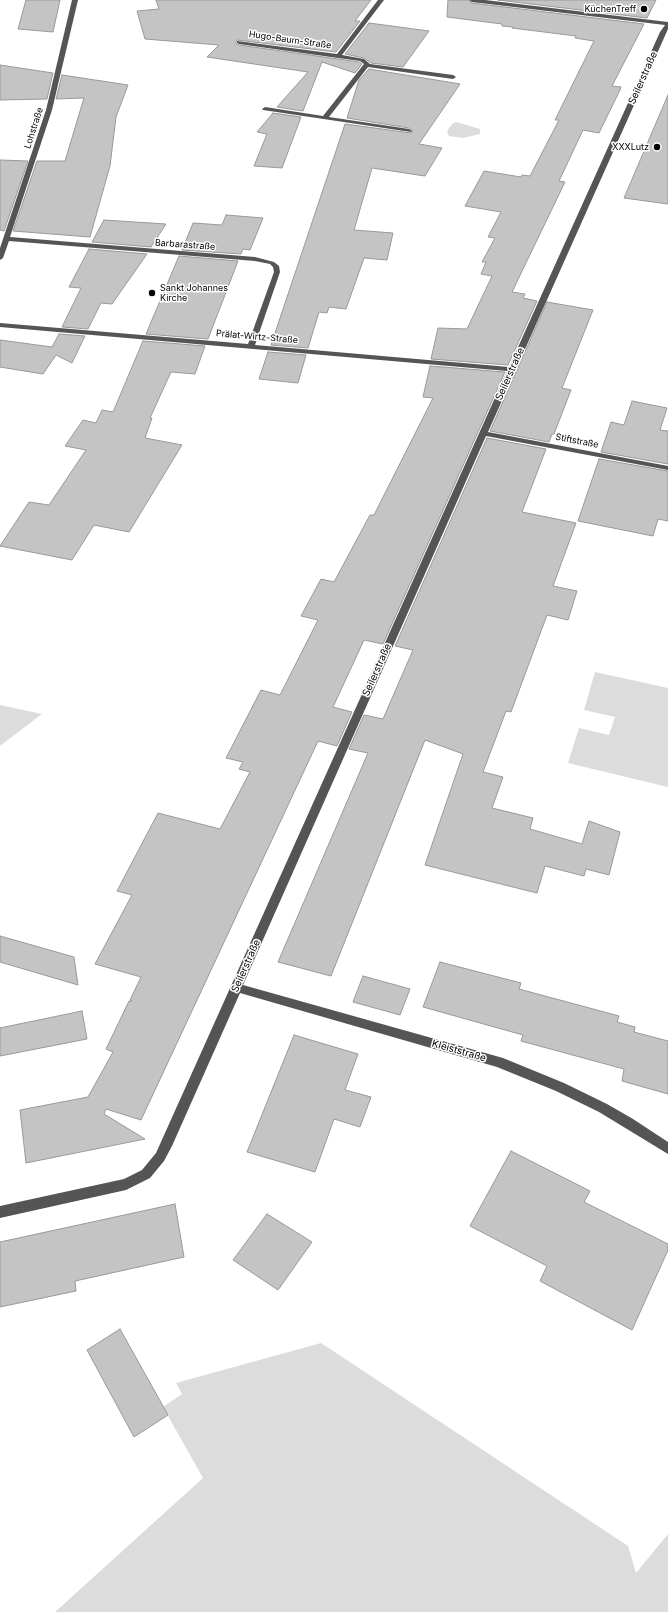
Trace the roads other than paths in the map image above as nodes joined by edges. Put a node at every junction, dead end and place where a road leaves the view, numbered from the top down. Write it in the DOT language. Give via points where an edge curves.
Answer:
graph roads {
  1 [pos="75,0"];
  2 [pos="381,0"];
  3 [pos="472,0"];
  4 [pos="668,25"];
  5 [pos="239,42"];
  6 [pos="338,56"];
  7 [pos="367,65"];
  8 [pos="453,77"];
  9 [pos="265,109"];
  10 [pos="325,118"];
  11 [pos="409,131"];
  12 [pos="8,239"];
  13 [pos="0,258"];
  14 [pos="0,325"];
  15 [pos="251,346"];
  16 [pos="512,369"];
  17 [pos="483,433"];
  18 [pos="668,468"];
  19 [pos="236,987"];
  20 [pos="668,1149"];
  21 [pos="0,1212"];
  1 -- 12 [label="street, Lohstraße" via="49,110"];
  2 -- 6 [label="street, Hugo-Baum-Straße"];
  3 -- 4 [label="street"];
  4 -- 16 [label="street, Seilerstraße"];
  5 -- 6 [label="street, Hugo-Baum-Straße"];
  6 -- 7 [label="street, Hugo-Baum-Straße" via="362,60"];
  7 -- 8 [label="street, Hugo-Baum-Straße"];
  7 -- 10 [label="street"];
  9 -- 10 [label="street"];
  10 -- 11 [label="street"];
  12 -- 13 [label="street, Lohstraße"];
  12 -- 15 [label="street, Barbarastraße" via="255,259 272,263 276,266 277,272"];
  14 -- 15 [label="street, Prälat-Wirtz-Straße"];
  15 -- 16 [label="street, Prälat-Wirtz-Straße"];
  16 -- 17 [label="street, Seilerstraße"];
  17 -- 18 [label="street, Stiftstraße"];
  17 -- 19 [label="street, Seilerstraße"];
  19 -- 20 [label="street, Kleiststraße" via="499,1062 603,1108"];
  19 -- 21 [label="street, Seilerstraße" via="168,1142 153,1167 136,1180 116,1187"];
}
